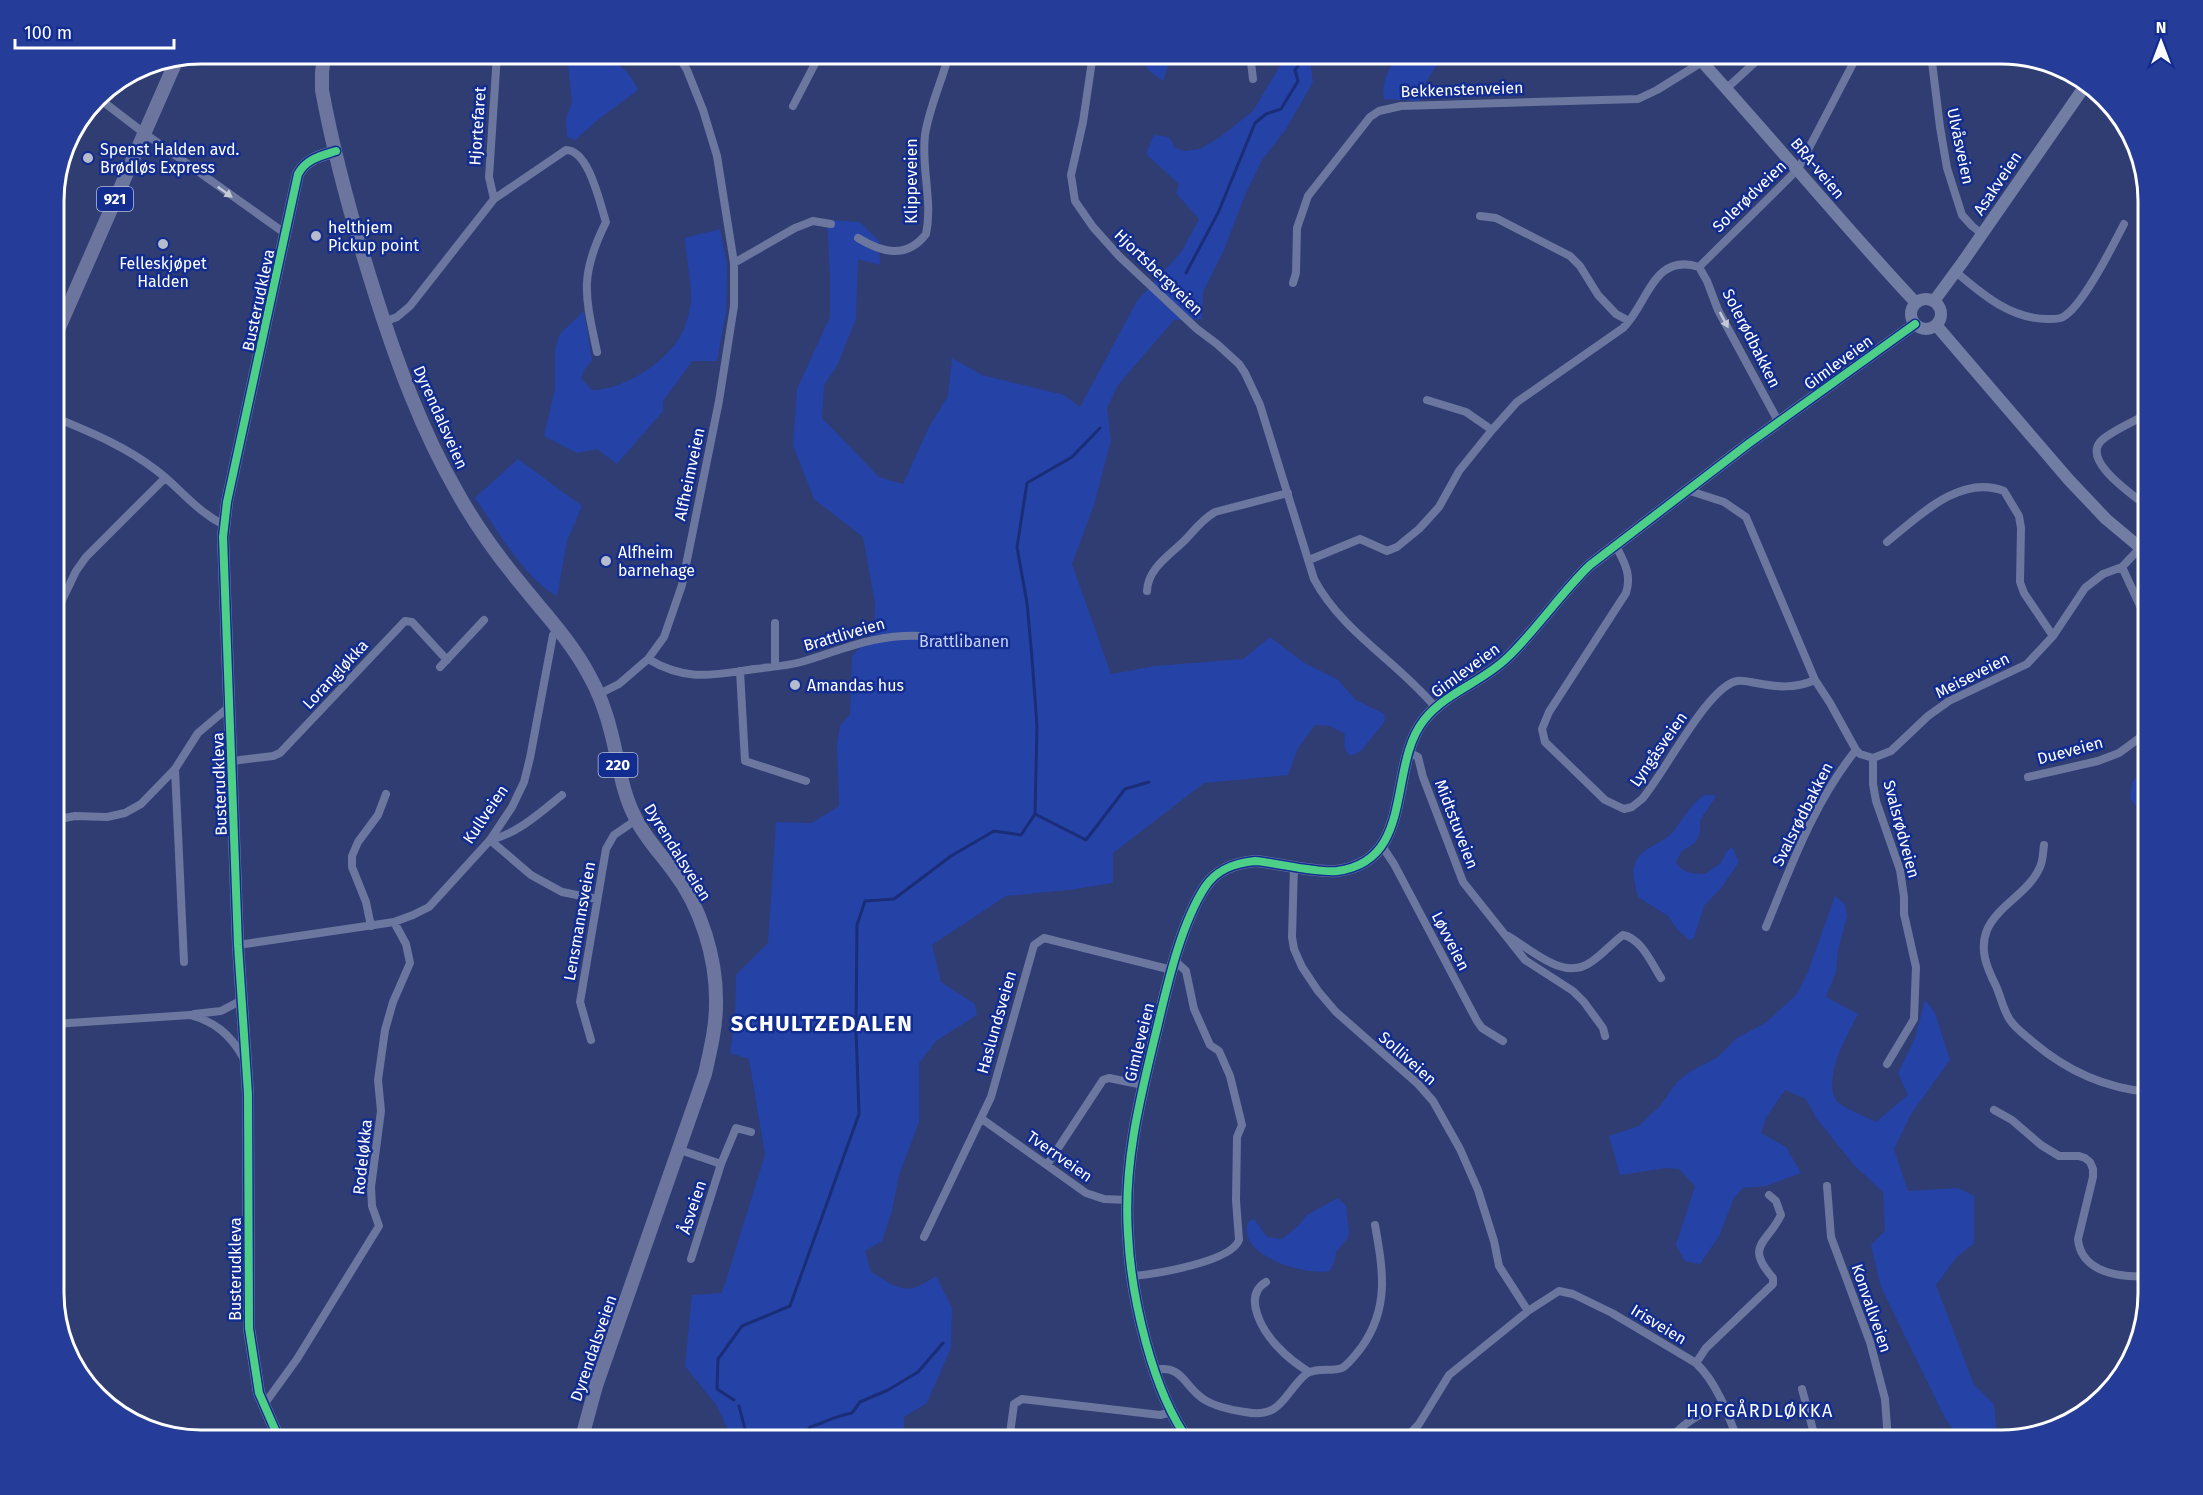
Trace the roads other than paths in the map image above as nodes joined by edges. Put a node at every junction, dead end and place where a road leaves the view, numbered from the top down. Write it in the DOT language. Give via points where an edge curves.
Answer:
graph roads {
  1 [pos="323,64"];
  2 [pos="496,64"];
  3 [pos="683,64"];
  4 [pos="815,64"];
  5 [pos="946,64"];
  6 [pos="1092,64"];
  7 [pos="1251,64"];
  8 [pos="1690,64"];
  9 [pos="1704,64"];
  10 [pos="1753,64"];
  11 [pos="1853,64"];
  12 [pos="1932,64"];
  13 [pos="173,67"];
  14 [pos="1253,79"];
  15 [pos="1727,88"];
  16 [pos="2082,91"];
  17 [pos="106,104"];
  18 [pos="793,106"];
  19 [pos="144,133"];
  20 [pos="336,151"];
  21 [pos="1798,169"];
  22 [pos="494,200"];
  23 [pos="1480,216"];
  24 [pos="831,224"];
  25 [pos="2124,224"];
  26 [pos="285,234"];
  27 [pos="1982,234"];
  28 [pos="858,238"];
  29 [pos="734,263"];
  30 [pos="1699,267"];
  31 [pos="1956,272"];
  32 [pos="1293,283"];
  33 [pos="1934,301"];
  34 [pos="1916,303"];
  35 [pos="65,314"];
  36 [pos="1629,321"];
  37 [pos="384,322"];
  38 [pos="1915,324"];
  39 [pos="1936,325"];
  40 [pos="597,352"];
  41 [pos="1427,400"];
  42 [pos="2138,420"];
  43 [pos="1778,421"];
  44 [pos="65,422"];
  45 [pos="1491,430"];
  46 [pos="165,478"];
  47 [pos="1687,490"];
  48 [pos="1288,493"];
  49 [pos="2138,499"];
  50 [pos="224,525"];
  51 [pos="1887,542"];
  52 [pos="1616,546"];
  53 [pos="2138,546"];
  54 [pos="2138,557"];
  55 [pos="1309,560"];
  56 [pos="2122,567"];
  57 [pos="1147,591"];
  58 [pos="65,594"];
  59 [pos="2138,601"];
  60 [pos="484,621"];
  61 [pos="775,623"];
  62 [pos="559,630"];
  63 [pos="922,636"];
  64 [pos="2053,636"];
  65 [pos="447,660"];
  66 [pos="648,660"];
  67 [pos="775,666"];
  68 [pos="440,667"];
  69 [pos="741,671"];
  70 [pos="1815,680"];
  71 [pos="599,694"];
  72 [pos="230,706"];
  73 [pos="1435,708"];
  74 [pos="2138,739"];
  75 [pos="1856,750"];
  76 [pos="1407,751"];
  77 [pos="1873,758"];
  78 [pos="232,761"];
  79 [pos="175,769"];
  80 [pos="2028,777"];
  81 [pos="806,781"];
  82 [pos="386,794"];
  83 [pos="562,795"];
  84 [pos="65,818"];
  85 [pos="636,820"];
  86 [pos="490,840"];
  87 [pos="2044,845"];
  88 [pos="1382,846"];
  89 [pos="1294,866"];
  90 [pos="597,898"];
  91 [pos="394,922"];
  92 [pos="371,926"];
  93 [pos="1766,927"];
  94 [pos="1504,935"];
  95 [pos="238,945"];
  96 [pos="184,962"];
  97 [pos="1173,966"];
  98 [pos="1661,978"];
  99 [pos="242,1000"];
  100 [pos="190,1015"];
  101 [pos="65,1023"];
  102 [pos="1605,1036"];
  103 [pos="591,1040"];
  104 [pos="1503,1041"];
  105 [pos="245,1060"];
  106 [pos="1887,1064"];
  107 [pos="1143,1084"];
  108 [pos="2138,1090"];
  109 [pos="1994,1110"];
  110 [pos="982,1119"];
  111 [pos="751,1132"];
  112 [pos="680,1150"];
  113 [pos="721,1164"];
  114 [pos="1047,1165"];
  115 [pos="1827,1186"];
  116 [pos="1769,1195"];
  117 [pos="1127,1200"];
  118 [pos="1376,1225"];
  119 [pos="924,1238"];
  120 [pos="691,1259"];
  121 [pos="1133,1276"];
  122 [pos="2138,1276"];
  123 [pos="1266,1282"];
  124 [pos="1528,1311"];
  125 [pos="1696,1363"];
  126 [pos="1155,1370"];
  127 [pos="1309,1372"];
  128 [pos="1802,1389"];
  129 [pos="1722,1405"];
  130 [pos="263,1406"];
  131 [pos="1172,1412"];
  132 [pos="275,1430"];
  133 [pos="584,1430"];
  134 [pos="1010,1430"];
  135 [pos="1183,1430"];
  136 [pos="1413,1430"];
  137 [pos="1679,1430"];
  138 [pos="1733,1430"];
  139 [pos="1813,1430"];
  140 [pos="1887,1430"];
  1 -- 20 [label="main road, Dyrendalsveien / 220" via="322,84"];
  2 -- 22 [label="street, Hjortefaret" via="489,177"];
  3 -- 29 [label="street, Alfheimveien" via="717,156"];
  4 -- 18 [label="street"];
  5 -- 28 [label="street, Klippeveien" via="925,135 926,234 915,244 892,253"];
  6 -- 48 [label="street, Hjortsbergveien" via="1071,175 1075,201 1119,256 1239,364 1260,405"];
  7 -- 14 [label="street"];
  8 -- 32 [label="street, Bekkenstenveien" via="1657,90 1638,99 1401,106 1379,111 1364,123 1308,196 1297,228"];
  9 -- 15 [label="street, BRA-veien"];
  10 -- 15 [label="street"];
  11 -- 21 [label="street, Solerødveien"];
  12 -- 27 [label="street, Ulvåsveien" via="1947,168 1962,215"];
  13 -- 19 [label="main road, 921"];
  15 -- 21 [label="street, BRA-veien"];
  16 -- 27 [label="street, Asakveien"];
  17 -- 19 [label="street"];
  19 -- 26 [label="street, one-way"];
  19 -- 35 [label="main road, 921"];
  20 -- 26 [label="street, Busterudkleva" via="303,165"];
  20 -- 37 [label="main road, Dyrendalsveien / 220"];
  21 -- 30 [label="street, Solerødveien"];
  21 -- 34 [label="street, BRA-veien"];
  22 -- 37 [label="street" via="410,306 398,317"];
  22 -- 40 [label="street" via="566,150 575,152 586,166 606,222 586,276"];
  23 -- 36 [label="street" via="1496,218 1570,256 1598,295"];
  24 -- 29 [label="street" via="813,221 795,228"];
  25 -- 31 [label="street" via="2094,280 2062,318 2017,314 1982,294"];
  26 -- 50 [label="street, Busterudkleva"];
  27 -- 31 [label="street, Asakveien"];
  29 -- 66 [label="street, Alfheimveien" via="728,351 682,585 664,637"];
  30 -- 36 [label="street" via="1669,267 1653,281"];
  30 -- 43 [label="street, Solerødbakken, one-way"];
  31 -- 33 [label="street, Asakveien"];
  33 -- 34 [label="street"];
  33 -- 39 [label="street" via="1941,315"];
  34 -- 38 [label="street" via="1911,313"];
  36 -- 45 [label="street" via="1517,402"];
  37 -- 62 [label="main road, Dyrendalsveien / 220" via="408,388 456,491 493,547"];
  38 -- 39 [label="street" via="1926,329"];
  38 -- 43 [label="street, Gimleveien"];
  39 -- 53 [label="street" via="2069,480"];
  41 -- 45 [label="street" via="1466,412"];
  42 -- 49 [label="street" via="2102,441 2096,456 2103,469"];
  43 -- 47 [label="street, Gimleveien"];
  44 -- 46 [label="street" via="119,445"];
  45 -- 55 [label="street" via="1459,471 1439,507 1397,547 1381,550 1360,539"];
  46 -- 50 [label="street" via="195,506"];
  46 -- 58 [label="street" via="86,556"];
  47 -- 52 [label="street, Gimleveien"];
  47 -- 70 [label="street" via="1724,502 1746,517"];
  48 -- 55 [label="street, Hjortsbergveien"];
  48 -- 57 [label="street" via="1226,508 1205,518 1158,566 1147,583"];
  50 -- 72 [label="street, Busterudkleva"];
  51 -- 64 [label="street" via="1936,503 1960,491 1983,485 2004,491 2019,516 2020,582"];
  52 -- 70 [label="street, Lyngåsveien" via="1629,576 1626,593 1542,729 1545,742 1605,800 1624,809 1642,799 1699,716 1731,682 1796,687"];
  52 -- 73 [label="street, Gimleveien" via="1578,576 1508,658"];
  54 -- 56 [label="street, Meiseveien"];
  55 -- 73 [label="street, Hjortsbergveien" via="1319,590 1340,616"];
  56 -- 59 [label="street"];
  56 -- 64 [label="street, Meiseveien" via="2103,574 2085,588"];
  60 -- 65 [label="street"];
  61 -- 67 [label="street"];
  62 -- 71 [label="main road, Dyrendalsveien / 220"];
  62 -- 86 [label="street, Kullveien" via="553,635 524,782"];
  63 -- 67 [label="street, Brattliveien" via="896,635"];
  64 -- 77 [label="street, Meiseveien" via="2027,664 1949,701 1891,751"];
  65 -- 68 [label="street"];
  65 -- 78 [label="street, Lorangløkka" via="412,622 405,621 287,747 273,756"];
  66 -- 69 [label="street, Brattliveien" via="666,670 698,676"];
  66 -- 71 [label="street, Alfheimveien" via="619,684"];
  67 -- 69 [label="street, Brattliveien"];
  69 -- 81 [label="street" via="745,761"];
  70 -- 75 [label="street"];
  71 -- 85 [label="main road, Dyrendalsveien / 220" via="623,790"];
  72 -- 78 [label="street, Busterudkleva"];
  72 -- 79 [label="street" via="198,733"];
  73 -- 76 [label="street, Gimleveien" via="1419,727"];
  74 -- 80 [label="street, Dueveien" via="2119,753 2098,761"];
  75 -- 77 [label="street"];
  75 -- 93 [label="street, Svalsrødbakken" via="1839,771 1800,844"];
  76 -- 88 [label="street, Gimleveien" via="1393,826"];
  76 -- 94 [label="street, Midtstuveien" via="1418,758 1463,882"];
  77 -- 106 [label="street, Svalsrødveien" via="1876,801 1900,870 1904,914 1916,967 1914,1019"];
  78 -- 95 [label="street, Busterudkleva"];
  79 -- 84 [label="street" via="141,804 125,813"];
  79 -- 96 [label="street"];
  82 -- 92 [label="street" via="378,815 352,856"];
  83 -- 86 [label="street" via="503,838"];
  85 -- 90 [label="street, Lensmannsveien" via="614,835 606,849"];
  85 -- 112 [label="main road, Dyrendalsveien / 220" via="693,901 715,977 713,1036"];
  86 -- 90 [label="street" via="531,875 562,892"];
  86 -- 91 [label="street, Kullveien" via="429,907"];
  87 -- 108 [label="street" via="2034,876 1988,929 1983,949 1985,963 2016,1027 2057,1061 2096,1080"];
  88 -- 89 [label="street, Gimleveien" via="1355,866 1322,870"];
  88 -- 104 [label="street, Løvveien" via="1477,1022"];
  89 -- 97 [label="street, Gimleveien" via="1255,861 1220,871 1198,903"];
  89 -- 124 [label="street, Solliveien" via="1292,937 1302,967 1336,1012 1433,1101 1478,1190 1499,1266"];
  90 -- 103 [label="street, Lensmannsveien" via="580,1002"];
  91 -- 92 [label="street, Kullveien"];
  91 -- 130 [label="street, Rodeløkka" via="410,953 410,963 385,1030 378,1080 381,1111 371,1187 379,1226 297,1359"];
  92 -- 95 [label="street, Kullveien"];
  94 -- 98 [label="street, Midtstuveien" via="1568,969 1582,968 1623,935 1630,936"];
  94 -- 102 [label="street, Midtstuveien" via="1525,960 1573,991 1603,1028"];
  95 -- 99 [label="street, Busterudkleva"];
  97 -- 107 [label="street, Gimleveien"];
  97 -- 110 [label="street, Haslundsveien" via="1039,940 1034,945"];
  97 -- 121 [label="street" via="1186,971 1194,1009 1230,1076 1242,1125 1237,1137 1239,1240 1230,1251 1189,1267"];
  99 -- 100 [label="street" via="220,1011"];
  99 -- 105 [label="street, Busterudkleva"];
  100 -- 101 [label="street"];
  100 -- 105 [label="street" via="225,1031"];
  105 -- 130 [label="street, Busterudkleva" via="249,1328"];
  107 -- 114 [label="street" via="1103,1080"];
  107 -- 117 [label="street, Gimleveien" via="1132,1139"];
  109 -- 122 [label="street" via="2059,1156 2079,1156 2090,1162 2093,1177 2079,1249 2085,1260 2110,1274"];
  110 -- 114 [label="street, Tverrveien"];
  110 -- 119 [label="street, Haslundsveien"];
  111 -- 113 [label="street, Åsveien" via="736,1128"];
  112 -- 113 [label="street, Åsveien"];
  112 -- 133 [label="main road, Dyrendalsveien / 220"];
  113 -- 120 [label="street, Åsveien"];
  114 -- 117 [label="street, Tverrveien" via="1095,1197"];
  115 -- 140 [label="street, Konvallveien" via="1832,1237 1870,1341 1885,1400"];
  116 -- 125 [label="street" via="1781,1215 1765,1237 1759,1260 1773,1278 1773,1284 1706,1348"];
  117 -- 121 [label="street, Gimleveien"];
  118 -- 127 [label="street" via="1383,1286 1374,1325 1354,1357 1342,1368"];
  121 -- 126 [label="street, Gimleveien"];
  123 -- 127 [label="street" via="1256,1295 1261,1324 1279,1348"];
  124 -- 125 [label="street, Irisveien" via="1559,1291 1574,1294"];
  124 -- 136 [label="street, Irisveien" via="1449,1375"];
  125 -- 129 [label="street, Irisveien" via="1709,1377"];
  126 -- 127 [label="street" via="1170,1368 1179,1372 1191,1390 1207,1402 1257,1414 1272,1411 1284,1402"];
  126 -- 131 [label="street, Gimleveien"];
  128 -- 139 [label="street"];
  129 -- 137 [label="street"];
  129 -- 138 [label="street, Irisveien"];
  130 -- 132 [label="street, Busterudkleva"];
  131 -- 134 [label="street" via="1160,1414 1022,1399 1014,1404"];
  131 -- 135 [label="street, Gimleveien"];
}
